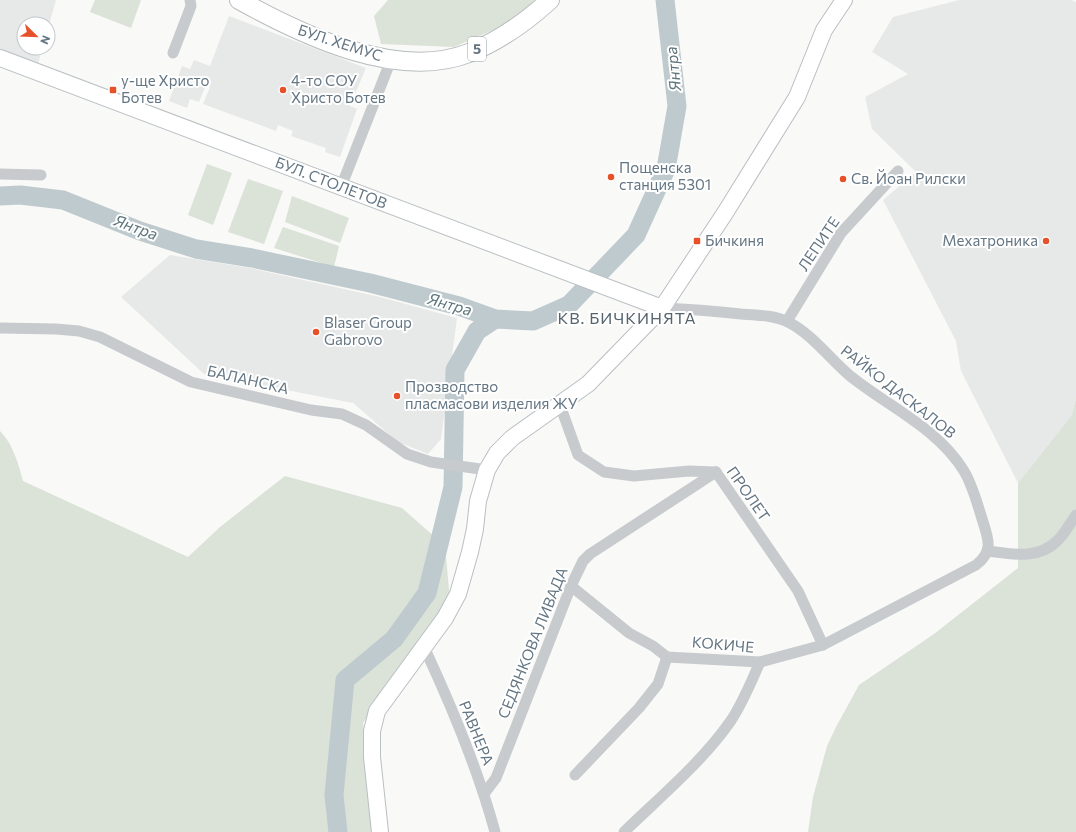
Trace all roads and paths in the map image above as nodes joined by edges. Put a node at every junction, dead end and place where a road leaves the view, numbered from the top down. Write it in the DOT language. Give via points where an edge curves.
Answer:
graph roads {
  1 [pos="190,0"];
  2 [pos="550,0"];
  3 [pos="844,0"];
  4 [pos="247,2"];
  5 [pos="173,54"];
  6 [pos="0,58"];
  7 [pos="388,67"];
  8 [pos="898,171"];
  9 [pos="0,174"];
  10 [pos="41,175"];
  11 [pos="342,187"];
  12 [pos="662,308"];
  13 [pos="787,321"];
  14 [pos="0,328"];
  15 [pos="560,405"];
  16 [pos="479,469"];
  17 [pos="716,472"];
  18 [pos="1076,515"];
  19 [pos="988,551"];
  20 [pos="570,586"];
  21 [pos="823,645"];
  22 [pos="424,647"];
  23 [pos="667,657"];
  24 [pos="760,662"];
  25 [pos="575,775"];
  26 [pos="484,794"];
  27 [pos="380,832"];
  28 [pos="495,832"];
  29 [pos="624,832"];
  1 -- 5 [label="street" via="191,6"];
  2 -- 7 [label="main road, БУЛ. ХЕМУС / 5" via="507,35 468,53"];
  3 -- 12 [label="main road" via="824,30 797,97"];
  4 -- 7 [label="main road, БУЛ. ХЕМУС / 5" via="275,20 368,55"];
  6 -- 11 [label="main road, БУЛ. СТОЛЕТОВ"];
  7 -- 11 [label="street"];
  8 -- 13 [label="street, ЛЕПИТЕ" via="841,233"];
  9 -- 10 [label="street"];
  11 -- 12 [label="main road, БУЛ. СТОЛЕТОВ"];
  12 -- 13 [label="street, РАЙКО ДАСКАЛОВ" via="764,316"];
  12 -- 15 [label="main road" via="588,384"];
  13 -- 19 [label="street, РАЙКО ДАСКАЛОВ" via="816,342 851,376 901,411 954,456 965,473 976,500 987,536"];
  14 -- 16 [label="street, БАЛАНСКА" via="56,328 100,337 191,382 311,410 342,414 366,425 407,454 438,463"];
  15 -- 16 [label="main road" via="512,438"];
  15 -- 17 [label="street, ПРОЛЕТ" via="578,455 604,472 634,476 689,471"];
  16 -- 22 [label="main road" via="475,529 458,594 445,618"];
  17 -- 20 [label="street, СЕДЯНКОВА ЛИВАДА" via="590,554 583,561"];
  17 -- 21 [label="street, ПРОЛЕТ" via="798,591"];
  18 -- 19 [label="street" via="1058,541 1046,551 1022,555"];
  19 -- 21 [label="street" via="984,559 976,565"];
  20 -- 23 [label="street" via="628,633 653,646"];
  20 -- 26 [label="street, СЕДЯНКОВА ЛИВАДА" via="496,778"];
  21 -- 24 [label="street"];
  22 -- 26 [label="street, РАВНЕРА" via="438,676"];
  22 -- 27 [label="main road" via="377,710 372,731 372,757"];
  23 -- 24 [label="street, КОКИЧЕ"];
  23 -- 25 [label="street" via="658,684 639,708"];
  24 -- 29 [label="street, КОКИЧЕ" via="747,693 730,722 680,778"];
  26 -- 28 [label="street, РАВНЕРА"];
}
